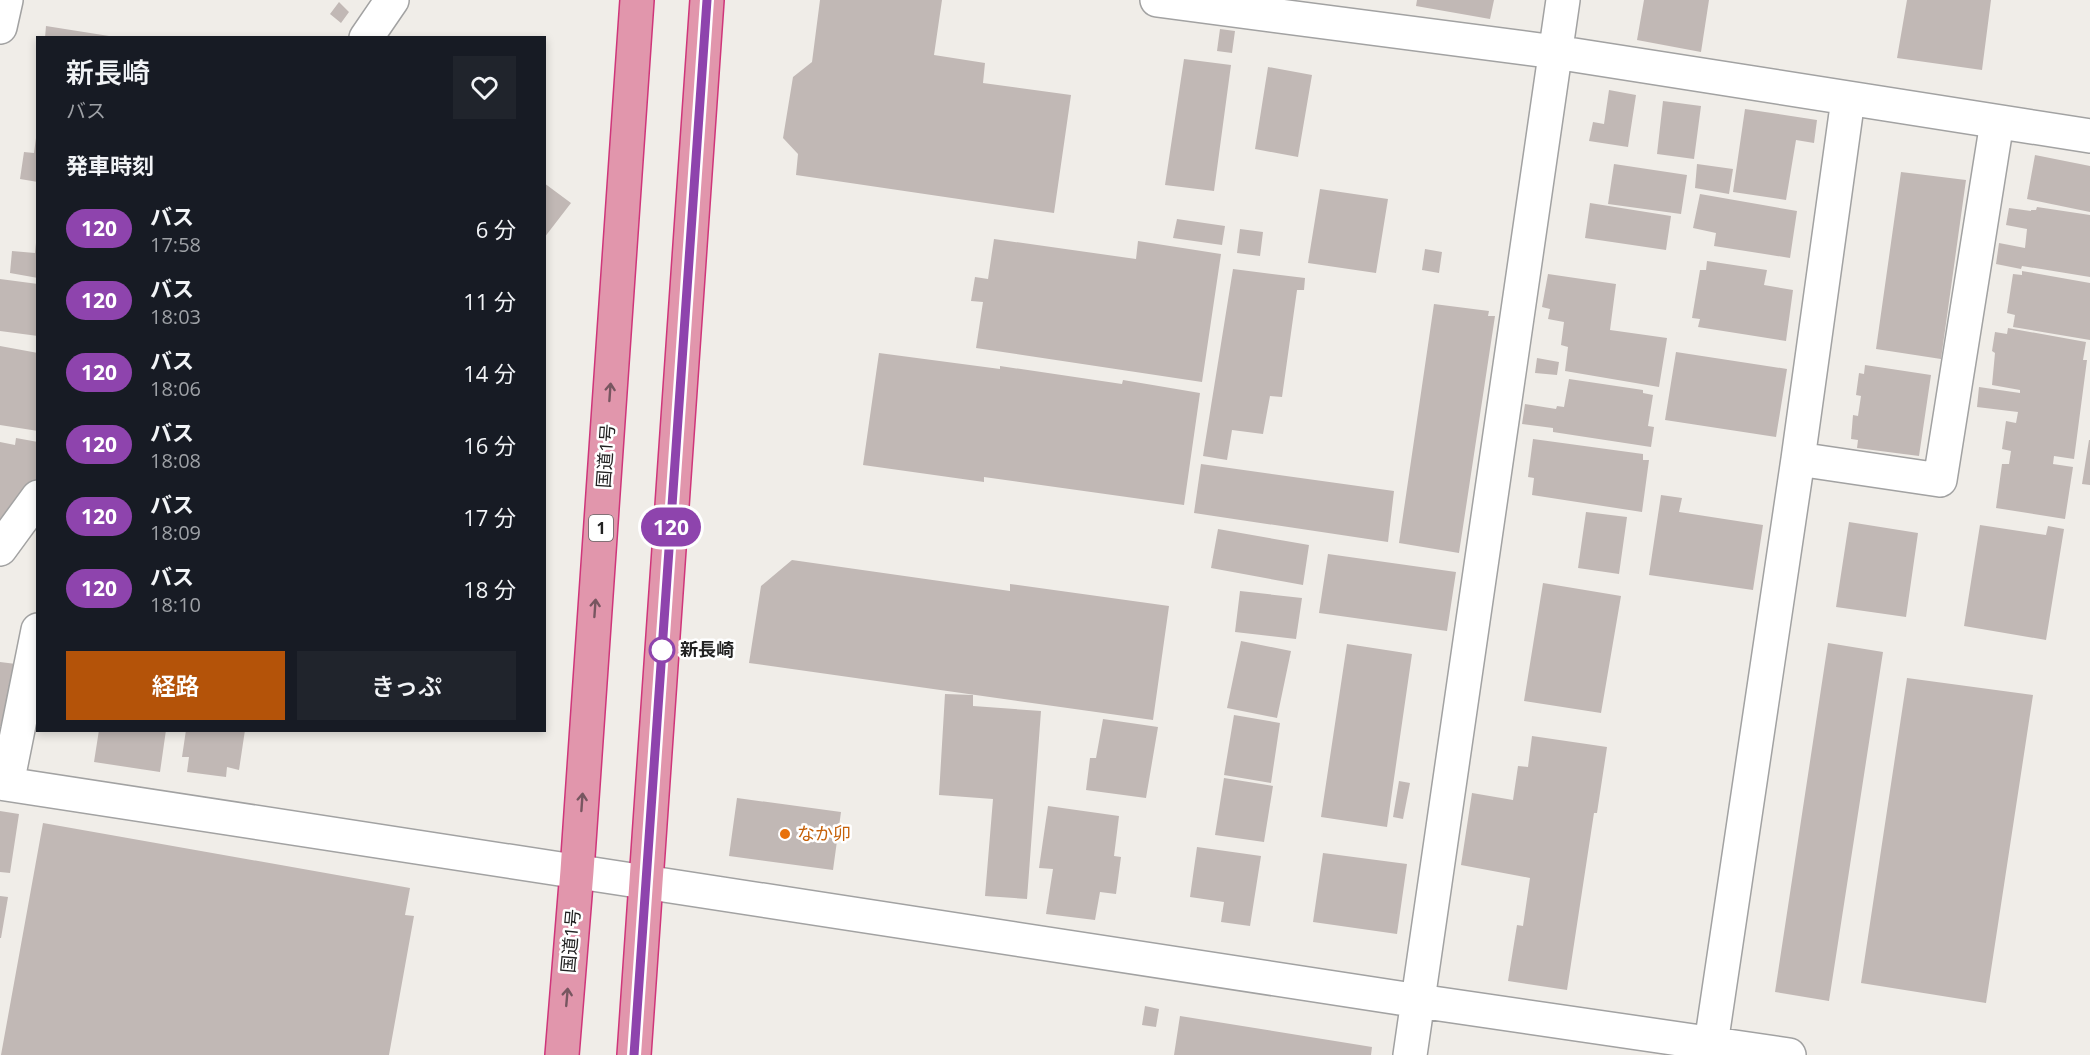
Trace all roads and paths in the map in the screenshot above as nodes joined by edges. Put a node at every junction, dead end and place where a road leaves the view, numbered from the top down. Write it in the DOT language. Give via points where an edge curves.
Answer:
graph roads {
  1 [pos="6,0"];
  2 [pos="392,0"];
  3 [pos="637,0"];
  4 [pos="707,0"];
  5 [pos="1156,0"];
  6 [pos="1563,0"];
  7 [pos="0,27"];
  8 [pos="367,36"];
  9 [pos="1555,52"];
  10 [pos="1848,99"];
  11 [pos="1996,122"];
  12 [pos="2090,136"];
  13 [pos="1798,459"];
  14 [pos="36,500"];
  15 [pos="0,549"];
  16 [pos="36,639"];
  17 [pos="4,783"];
  18 [pos="577,871"];
  19 [pos="646,882"];
  20 [pos="1419,1001"];
  21 [pos="1711,1044"];
  22 [pos="562,1055"];
  23 [pos="634,1055"];
  24 [pos="1410,1055"];
  25 [pos="1789,1055"];
  1 -- 7 [label="street"];
  2 -- 8 [label="street"];
  18 -- 3 [label="highway, 国道1号 / 1, one-way"];
  4 -- 19 [label="highway"];
  5 -- 9 [label="street"];
  6 -- 9 [label="street"];
  9 -- 10 [label="street"];
  9 -- 20 [label="street"];
  10 -- 11 [label="street"];
  10 -- 13 [label="street"];
  11 -- 12 [label="street"];
  11 -- 13 [label="street" via="1940,480"];
  13 -- 21 [label="street"];
  14 -- 15 [label="street"];
  16 -- 17 [label="street"];
  17 -- 18 [label="street"];
  18 -- 19 [label="street"];
  22 -- 18 [label="highway, 国道1号 / 1, one-way"];
  19 -- 20 [label="street"];
  19 -- 23 [label="highway"];
  20 -- 21 [label="street"];
  20 -- 24 [label="street"];
  21 -- 25 [label="street"];
}
